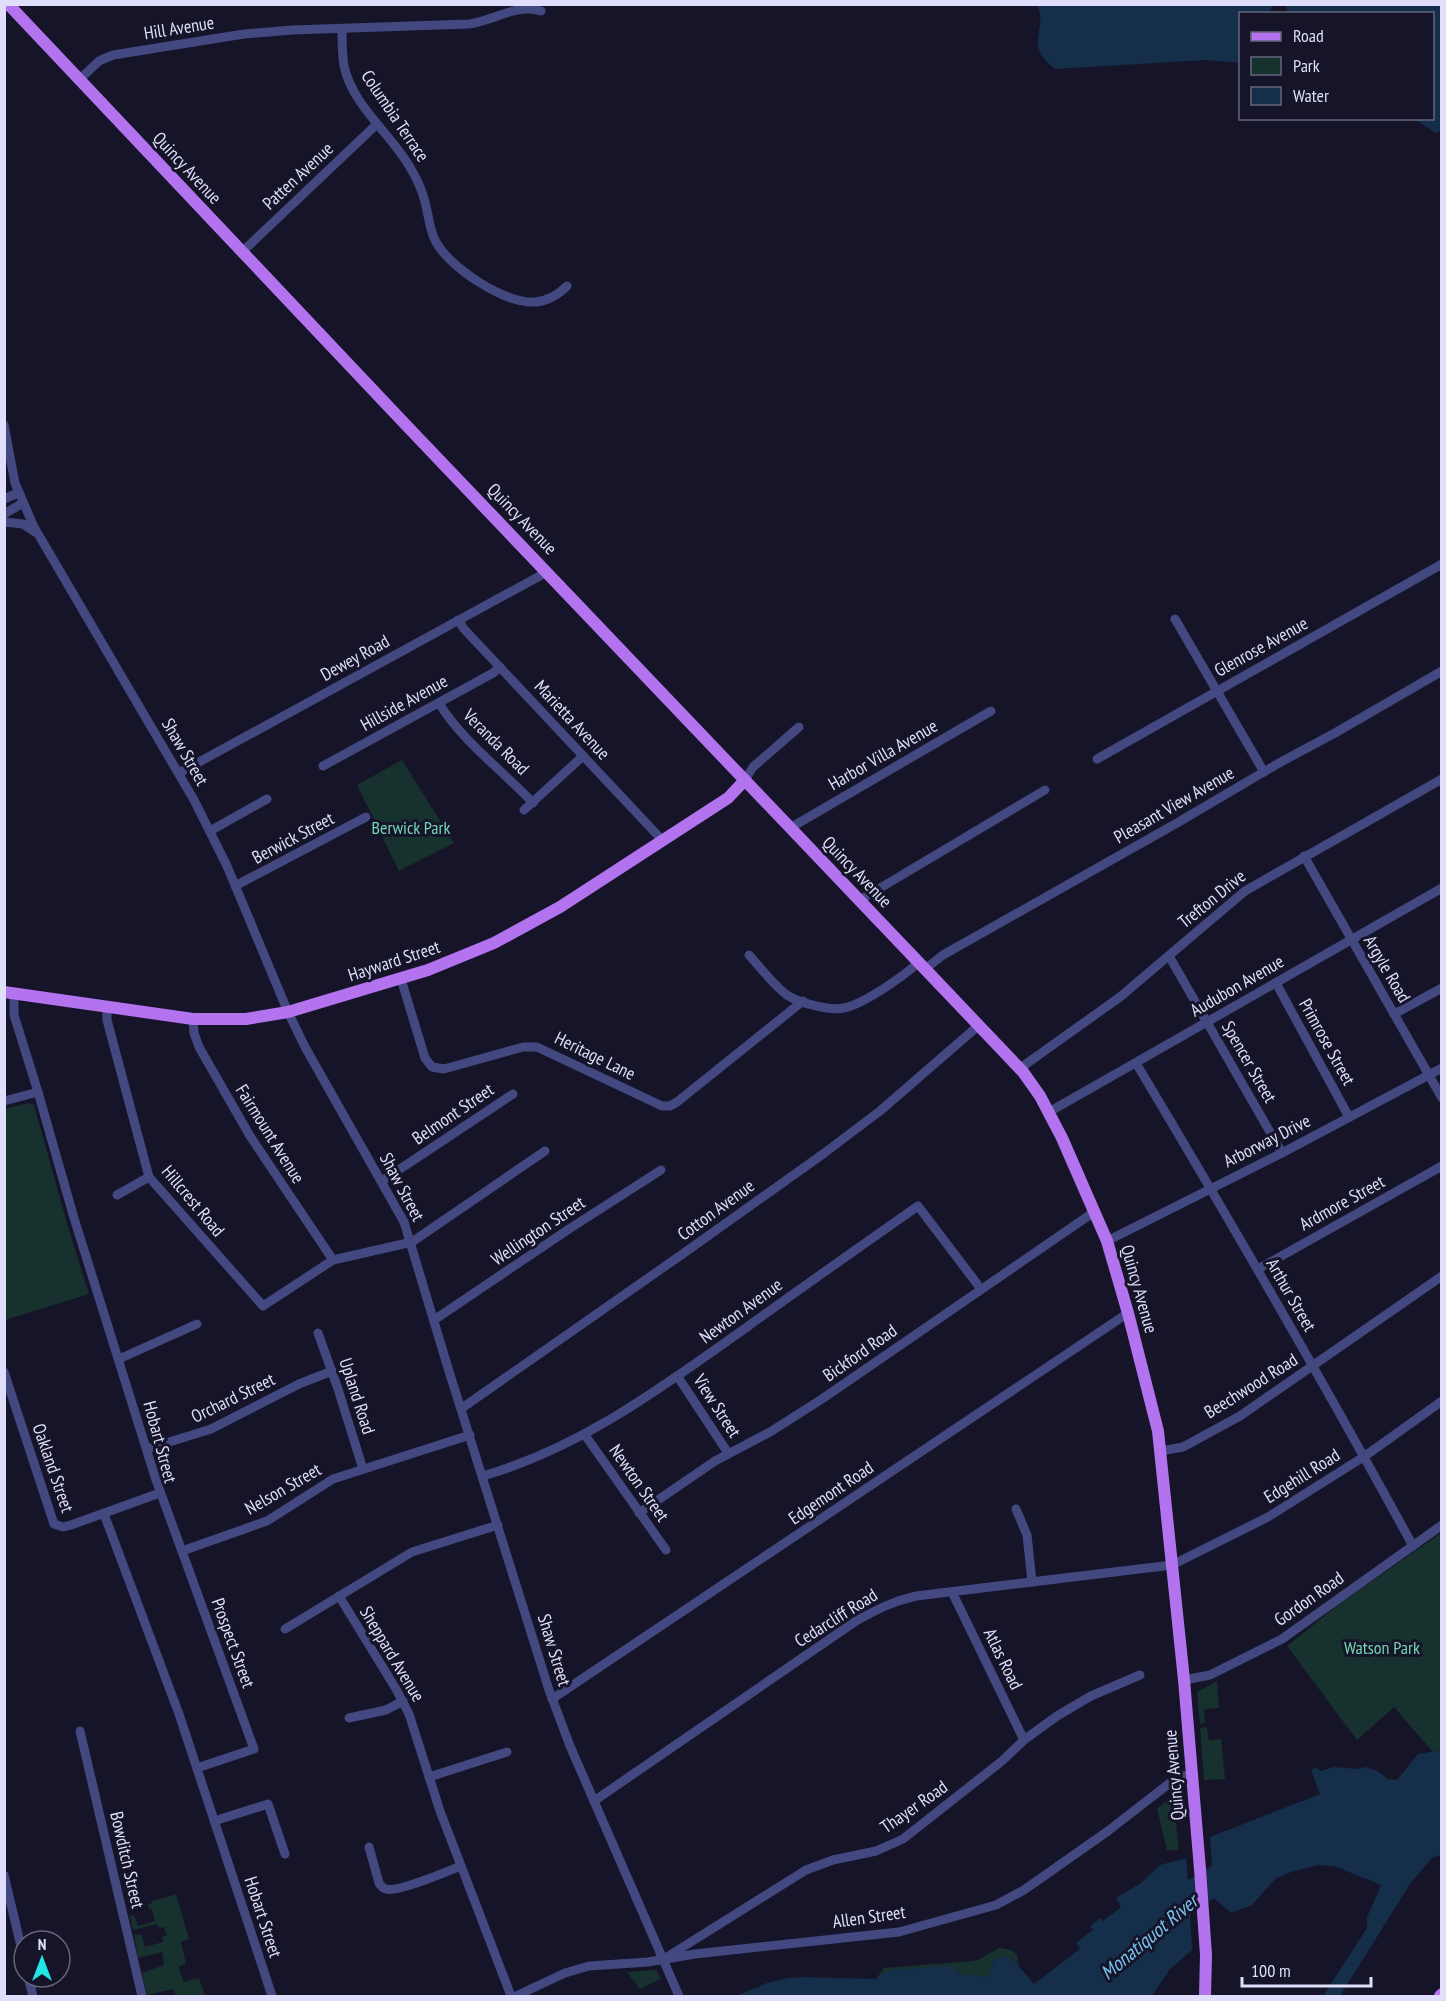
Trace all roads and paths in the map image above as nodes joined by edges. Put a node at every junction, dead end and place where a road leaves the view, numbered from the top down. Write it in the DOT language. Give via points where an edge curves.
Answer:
graph roads {
  1 [pos="8,4"];
  2 [pos="541,11"];
  3 [pos="342,29"];
  4 [pos="79,80"];
  5 [pos="377,124"];
  6 [pos="242,252"];
  7 [pos="567,286"];
  8 [pos="4,425"];
  9 [pos="18,493"];
  10 [pos="4,499"];
  11 [pos="23,503"];
  12 [pos="4,513"];
  13 [pos="4,522"];
  14 [pos="38,535"];
  15 [pos="1440,569"];
  16 [pos="547,572"];
  17 [pos="1175,619"];
  18 [pos="458,620"];
  19 [pos="500,667"];
  20 [pos="1442,671"];
  21 [pos="1217,691"];
  22 [pos="439,703"];
  23 [pos="991,711"];
  24 [pos="799,727"];
  25 [pos="583,756"];
  26 [pos="1097,759"];
  27 [pos="323,766"];
  28 [pos="1264,772"];
  29 [pos="178,773"];
  30 [pos="1442,779"];
  31 [pos="745,780"];
  32 [pos="1045,790"];
  33 [pos="267,799"];
  34 [pos="534,803"];
  35 [pos="524,810"];
  36 [pos="366,817"];
  37 [pos="790,828"];
  38 [pos="210,831"];
  39 [pos="663,841"];
  40 [pos="1304,856"];
  41 [pos="236,886"];
  42 [pos="1442,888"];
  43 [pos="860,900"];
  44 [pos="1351,940"];
  45 [pos="749,955"];
  46 [pos="1169,956"];
  47 [pos="922,966"];
  48 [pos="401,979"];
  49 [pos="1276,983"];
  50 [pos="1442,988"];
  51 [pos="9,992"];
  52 [pos="802,1001"];
  53 [pos="107,1006"];
  54 [pos="288,1012"];
  55 [pos="1394,1014"];
  56 [pos="193,1019"];
  57 [pos="1207,1022"];
  58 [pos="978,1026"];
  59 [pos="1136,1063"];
  60 [pos="1442,1068"];
  61 [pos="1019,1069"];
  62 [pos="1428,1074"];
  63 [pos="38,1092"];
  64 [pos="513,1094"];
  65 [pos="1442,1098"];
  66 [pos="4,1101"];
  67 [pos="1050,1112"];
  68 [pos="1349,1117"];
  69 [pos="544,1151"];
  70 [pos="1282,1153"];
  71 [pos="1442,1166"];
  72 [pos="661,1170"];
  73 [pos="149,1177"];
  74 [pos="382,1181"];
  75 [pos="1212,1189"];
  76 [pos="117,1196"];
  77 [pos="1094,1212"];
  78 [pos="1107,1241"];
  79 [pos="411,1242"];
  80 [pos="333,1260"];
  81 [pos="1258,1269"];
  82 [pos="1442,1276"];
  83 [pos="981,1289"];
  84 [pos="1128,1313"];
  85 [pos="434,1320"];
  86 [pos="197,1324"];
  87 [pos="318,1333"];
  88 [pos="118,1359"];
  89 [pos="1313,1366"];
  90 [pos="332,1371"];
  91 [pos="4,1372"];
  92 [pos="678,1377"];
  93 [pos="1442,1401"];
  94 [pos="462,1408"];
  95 [pos="470,1435"];
  96 [pos="585,1435"];
  97 [pos="147,1449"];
  98 [pos="1161,1451"];
  99 [pos="728,1453"];
  100 [pos="1365,1456"];
  101 [pos="363,1469"];
  102 [pos="483,1476"];
  103 [pos="160,1493"];
  104 [pos="1016,1509"];
  105 [pos="639,1513"];
  106 [pos="104,1514"];
  107 [pos="498,1525"];
  108 [pos="1442,1525"];
  109 [pos="1413,1546"];
  110 [pos="666,1550"];
  111 [pos="182,1551"];
  112 [pos="1172,1565"];
  113 [pos="1032,1582"];
  114 [pos="952,1592"];
  115 [pos="339,1596"];
  116 [pos="285,1629"];
  117 [pos="1140,1675"];
  118 [pos="1184,1680"];
  119 [pos="552,1699"];
  120 [pos="403,1701"];
  121 [pos="349,1718"];
  122 [pos="80,1731"];
  123 [pos="1024,1740"];
  124 [pos="507,1752"];
  125 [pos="197,1768"];
  126 [pos="1191,1774"];
  127 [pos="429,1776"];
  128 [pos="594,1801"];
  129 [pos="214,1821"];
  130 [pos="369,1847"];
  131 [pos="285,1854"];
  132 [pos="461,1866"];
  133 [pos="4,1875"];
  134 [pos="17,1929"];
  135 [pos="662,1960"];
  136 [pos="142,1996"];
  137 [pos="272,1996"];
  138 [pos="511,1996"];
  139 [pos="516,1996"];
  140 [pos="679,1996"];
  141 [pos="1205,1996"];
  1 -- 4 [label="main road, Quincy Avenue"];
  2 -- 3 [label="street, Hill Avenue" via="524,9 469,24"];
  3 -- 4 [label="street, Hill Avenue" via="253,33 117,54 99,61"];
  3 -- 5 [label="street, Columbia Terrace" via="348,79"];
  4 -- 6 [label="main road, Quincy Avenue"];
  5 -- 6 [label="street, Patten Avenue"];
  5 -- 7 [label="street, Columbia Terrace" via="412,170 422,191 433,237 457,265 485,285 519,301 548,299"];
  6 -- 16 [label="main road, Quincy Avenue"];
  8 -- 9 [label="street, Shaw Street"];
  9 -- 10 [label="street"];
  9 -- 11 [label="street, Shaw Street"];
  11 -- 12 [label="street"];
  11 -- 14 [label="street, Shaw Street"];
  13 -- 14 [label="street" via="30,527"];
  14 -- 29 [label="street, Shaw Street"];
  15 -- 21 [label="street, Glenrose Avenue"];
  16 -- 18 [label="street, Dewey Road"];
  16 -- 31 [label="main road, Quincy Avenue"];
  17 -- 21 [label="street"];
  18 -- 19 [label="street, Marietta Avenue"];
  18 -- 29 [label="street, Dewey Road"];
  19 -- 22 [label="street, Hillside Avenue"];
  19 -- 25 [label="street, Marietta Avenue"];
  20 -- 28 [label="street, Pleasant View Avenue"];
  21 -- 26 [label="street, Glenrose Avenue"];
  21 -- 28 [label="street"];
  22 -- 27 [label="street, Hillside Avenue"];
  22 -- 34 [label="street, Veranda Road" via="460,731"];
  23 -- 37 [label="street, Harbor Villa Avenue"];
  24 -- 31 [label="street" via="753,767"];
  25 -- 34 [label="street"];
  25 -- 39 [label="street, Marietta Avenue"];
  28 -- 47 [label="street, Pleasant View Avenue"];
  29 -- 38 [label="street, Shaw Street"];
  30 -- 40 [label="street, Trefton Drive"];
  31 -- 37 [label="main road, Quincy Avenue"];
  31 -- 39 [label="main road, Hayward Street" via="728,798"];
  32 -- 43 [label="street"];
  33 -- 38 [label="street"];
  34 -- 35 [label="street"];
  36 -- 41 [label="street, Berwick Street"];
  37 -- 43 [label="main road, Quincy Avenue"];
  38 -- 41 [label="street, Shaw Street"];
  39 -- 48 [label="main road, Hayward Street" via="523,929 457,960"];
  40 -- 44 [label="street, Argyle Road"];
  40 -- 46 [label="street, Trefton Drive" via="1239,895"];
  41 -- 54 [label="street, Shaw Street"];
  42 -- 44 [label="street, Audubon Avenue"];
  43 -- 47 [label="main road, Quincy Avenue"];
  44 -- 49 [label="street, Audubon Avenue"];
  44 -- 55 [label="street, Argyle Road"];
  45 -- 52 [label="street, Pleasant View Avenue" via="785,994"];
  46 -- 57 [label="street, Spencer Street"];
  46 -- 61 [label="street, Trefton Drive" via="1112,1003"];
  47 -- 52 [label="street, Pleasant View Avenue" via="850,1007 828,1008"];
  47 -- 58 [label="main road, Quincy Avenue"];
  48 -- 52 [label="street, Heritage Lane" via="425,1058 432,1067 444,1069 523,1047 537,1047 662,1106 677,1102"];
  48 -- 54 [label="main road, Hayward Street"];
  49 -- 57 [label="street, Audubon Avenue"];
  49 -- 68 [label="street, Primrose Street"];
  50 -- 55 [label="street"];
  51 -- 53 [label="main road, Hayward Street"];
  51 -- 63 [label="street, Hobart Street"];
  53 -- 56 [label="main road, Hayward Street"];
  53 -- 73 [label="street, Hillcrest Road" via="107,1020"];
  54 -- 56 [label="main road, Hayward Street" via="246,1019"];
  54 -- 74 [label="street, Shaw Street"];
  55 -- 62 [label="street, Argyle Road"];
  56 -- 80 [label="street, Fairmount Avenue" via="199,1047 250,1136"];
  57 -- 59 [label="street, Audubon Avenue"];
  57 -- 70 [label="street, Spencer Street"];
  58 -- 61 [label="main road, Quincy Avenue"];
  58 -- 94 [label="street, Cotton Avenue" via="831,1148"];
  59 -- 67 [label="street, Audubon Avenue"];
  59 -- 75 [label="street, Arthur Street"];
  60 -- 62 [label="street, Arborway Drive"];
  61 -- 67 [label="main road, Quincy Avenue"];
  62 -- 65 [label="street, Argyle Road"];
  62 -- 68 [label="street, Arborway Drive"];
  63 -- 66 [label="street"];
  63 -- 88 [label="street, Hobart Street"];
  64 -- 74 [label="street, Belmont Street"];
  67 -- 77 [label="main road, Quincy Avenue"];
  68 -- 70 [label="street, Arborway Drive"];
  69 -- 79 [label="street"];
  70 -- 75 [label="street, Arborway Drive"];
  71 -- 81 [label="street, Ardmore Street"];
  72 -- 85 [label="street, Wellington Street"];
  73 -- 76 [label="street"];
  73 -- 80 [label="street, Hillcrest Road" via="262,1306"];
  74 -- 79 [label="street, Shaw Street"];
  75 -- 78 [label="street, Arborway Drive"];
  75 -- 81 [label="street, Arthur Street"];
  77 -- 78 [label="main road, Quincy Avenue"];
  77 -- 83 [label="street, Bickford Road"];
  78 -- 84 [label="main road, Quincy Avenue"];
  79 -- 80 [label="street"];
  79 -- 85 [label="street, Shaw Street"];
  81 -- 89 [label="street, Arthur Street"];
  82 -- 89 [label="street, Beechwood Road"];
  83 -- 92 [label="street, Newton Avenue" via="918,1206"];
  83 -- 99 [label="street, Bickford Road" via="822,1399"];
  84 -- 98 [label="main road, Quincy Avenue"];
  84 -- 119 [label="street, Edgemont Road"];
  85 -- 94 [label="street, Shaw Street"];
  86 -- 88 [label="street"];
  87 -- 90 [label="street, Upland Road"];
  88 -- 97 [label="street, Hobart Street"];
  89 -- 98 [label="street, Beechwood Road" via="1240,1416 1183,1447"];
  89 -- 100 [label="street, Arthur Street"];
  90 -- 97 [label="street, Orchard Street" via="211,1429"];
  90 -- 101 [label="street, Upland Road"];
  91 -- 106 [label="street, Oakland Street" via="52,1522 66,1527"];
  92 -- 96 [label="street, Newton Avenue"];
  92 -- 99 [label="street, View Street"];
  93 -- 100 [label="street, Edgehill Road"];
  94 -- 95 [label="street, Shaw Street"];
  95 -- 101 [label="street, Nelson Street"];
  95 -- 102 [label="street, Shaw Street"];
  96 -- 102 [label="street, Newton Avenue" via="539,1457"];
  96 -- 105 [label="street, Newton Street"];
  97 -- 103 [label="street, Hobart Street"];
  98 -- 112 [label="main road, Quincy Avenue"];
  99 -- 105 [label="street, Bickford Road"];
  100 -- 109 [label="street, Arthur Street"];
  100 -- 112 [label="street, Edgehill Road" via="1268,1517"];
  101 -- 111 [label="street, Nelson Street" via="327,1481 261,1524"];
  102 -- 107 [label="street, Shaw Street"];
  103 -- 106 [label="street, Hobart Street"];
  103 -- 111 [label="street, Prospect Street"];
  104 -- 113 [label="street" via="1027,1535"];
  105 -- 110 [label="street, Newton Street"];
  106 -- 125 [label="street, Hobart Street"];
  107 -- 115 [label="street, Sheppard Avenue" via="412,1552"];
  107 -- 119 [label="street, Shaw Street"];
  108 -- 109 [label="street, Gordon Road"];
  109 -- 118 [label="street, Gordon Road" via="1282,1639 1210,1675"];
  111 -- 125 [label="street, Prospect Street" via="254,1749"];
  112 -- 113 [label="street, Cedarcliff Road"];
  112 -- 118 [label="main road, Quincy Avenue"];
  113 -- 114 [label="street, Cedarcliff Road"];
  114 -- 123 [label="street, Atlas Road"];
  114 -- 128 [label="street, Cedarcliff Road" via="898,1600 856,1621"];
  115 -- 116 [label="street"];
  115 -- 120 [label="street, Sheppard Avenue"];
  117 -- 123 [label="street, Thayer Road" via="1090,1696"];
  118 -- 126 [label="main road, Quincy Avenue"];
  119 -- 128 [label="street, Shaw Street"];
  120 -- 121 [label="street" via="386,1710"];
  120 -- 127 [label="street, Sheppard Avenue"];
  122 -- 136 [label="street, Bowditch Street"];
  123 -- 135 [label="street, Thayer Road" via="903,1839 876,1851 806,1870"];
  124 -- 127 [label="street"];
  125 -- 129 [label="street, Hobart Street"];
  126 -- 135 [label="street, Allen Street" via="1175,1779 1098,1838 996,1905 899,1932"];
  126 -- 141 [label="main road, Quincy Avenue" via="1206,1954"];
  127 -- 132 [label="street, Sheppard Avenue"];
  128 -- 135 [label="street, Shaw Street"];
  129 -- 131 [label="street" via="268,1804"];
  129 -- 137 [label="street, Hobart Street"];
  130 -- 132 [label="street" via="379,1883 388,1890"];
  132 -- 138 [label="street, Sheppard Avenue"];
  133 -- 134 [label="street"];
  135 -- 139 [label="street, Allen Street" via="588,1966"];
  135 -- 140 [label="street, Shaw Street"];
}
